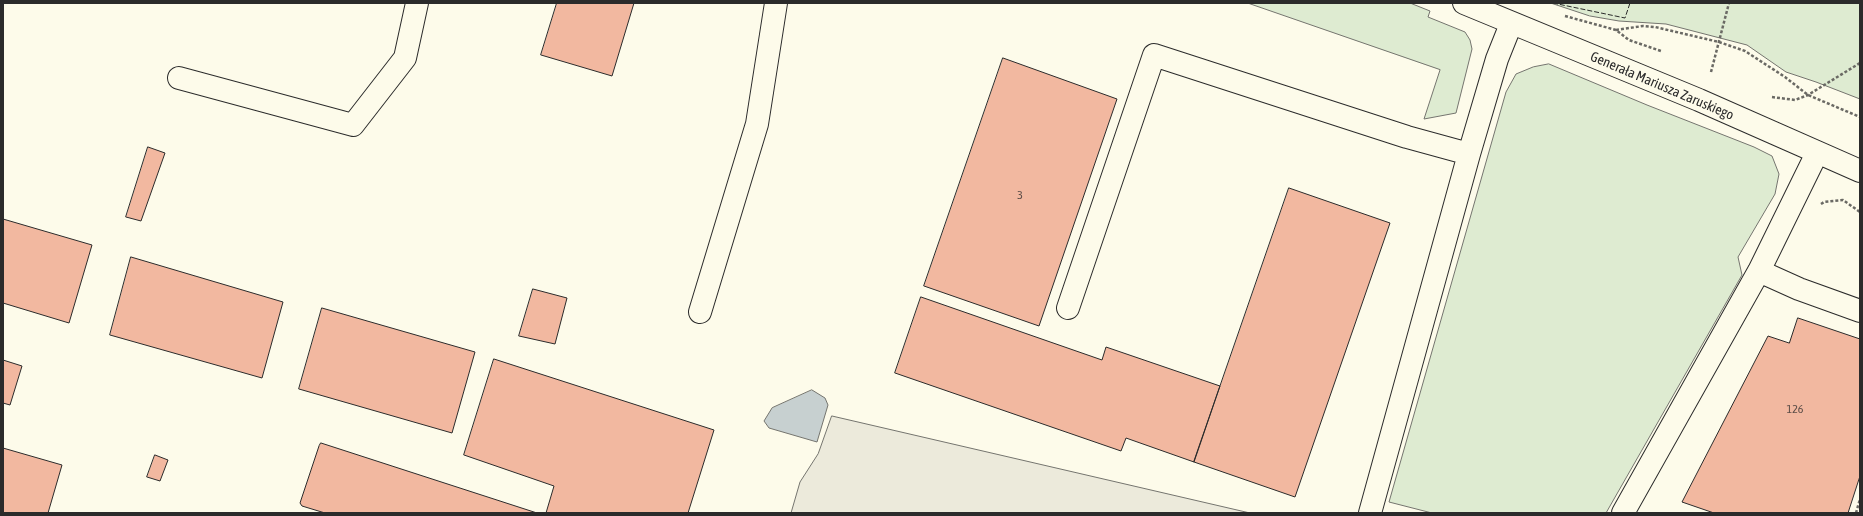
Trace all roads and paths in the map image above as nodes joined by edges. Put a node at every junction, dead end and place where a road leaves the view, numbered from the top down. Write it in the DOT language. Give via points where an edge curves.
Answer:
graph roads {
  1 [pos="417,3"];
  2 [pos="776,3"];
  3 [pos="1464,3"];
  4 [pos="1729,3"];
  5 [pos="1563,15"];
  6 [pos="1511,24"];
  7 [pos="1616,30"];
  8 [pos="1719,42"];
  9 [pos="1661,51"];
  10 [pos="1860,63"];
  11 [pos="1711,72"];
  12 [pos="179,78"];
  13 [pos="1808,96"];
  14 [pos="1772,97"];
  15 [pos="1860,117"];
  16 [pos="1817,153"];
  17 [pos="1469,154"];
  18 [pos="1860,171"];
  19 [pos="1759,271"];
  20 [pos="1068,308"];
  21 [pos="1860,311"];
  22 [pos="700,312"];
  23 [pos="1860,499"];
  24 [pos="1370,513"];
  25 [pos="1623,513"];
  26 [pos="1856,513"];
  1 -- 12 [label="street" via="405,58 353,125"];
  2 -- 22 [label="street" via="757,124"];
  3 -- 6 [label="street, Generała Mariusza Zaruskiego"];
  4 -- 8 [label="path"];
  5 -- 7 [label="path"];
  6 -- 16 [label="street, Generała Mariusza Zaruskiego" via="1698,100"];
  6 -- 17 [label="street" via="1497,59"];
  7 -- 8 [label="path" via="1655,27"];
  7 -- 9 [label="path" via="1629,40"];
  8 -- 11 [label="path"];
  8 -- 13 [label="path" via="1745,51 1785,77"];
  10 -- 13 [label="path"];
  13 -- 14 [label="path" via="1795,100"];
  13 -- 15 [label="path"];
  16 -- 18 [label="street, Generała Mariusza Zaruskiego"];
  16 -- 19 [label="street"];
  17 -- 20 [label="street" via="1407,137 1154,55"];
  17 -- 24 [label="street"];
  19 -- 21 [label="street" via="1799,289"];
  19 -- 25 [label="street"];
  23 -- 26 [label="path"];
}
